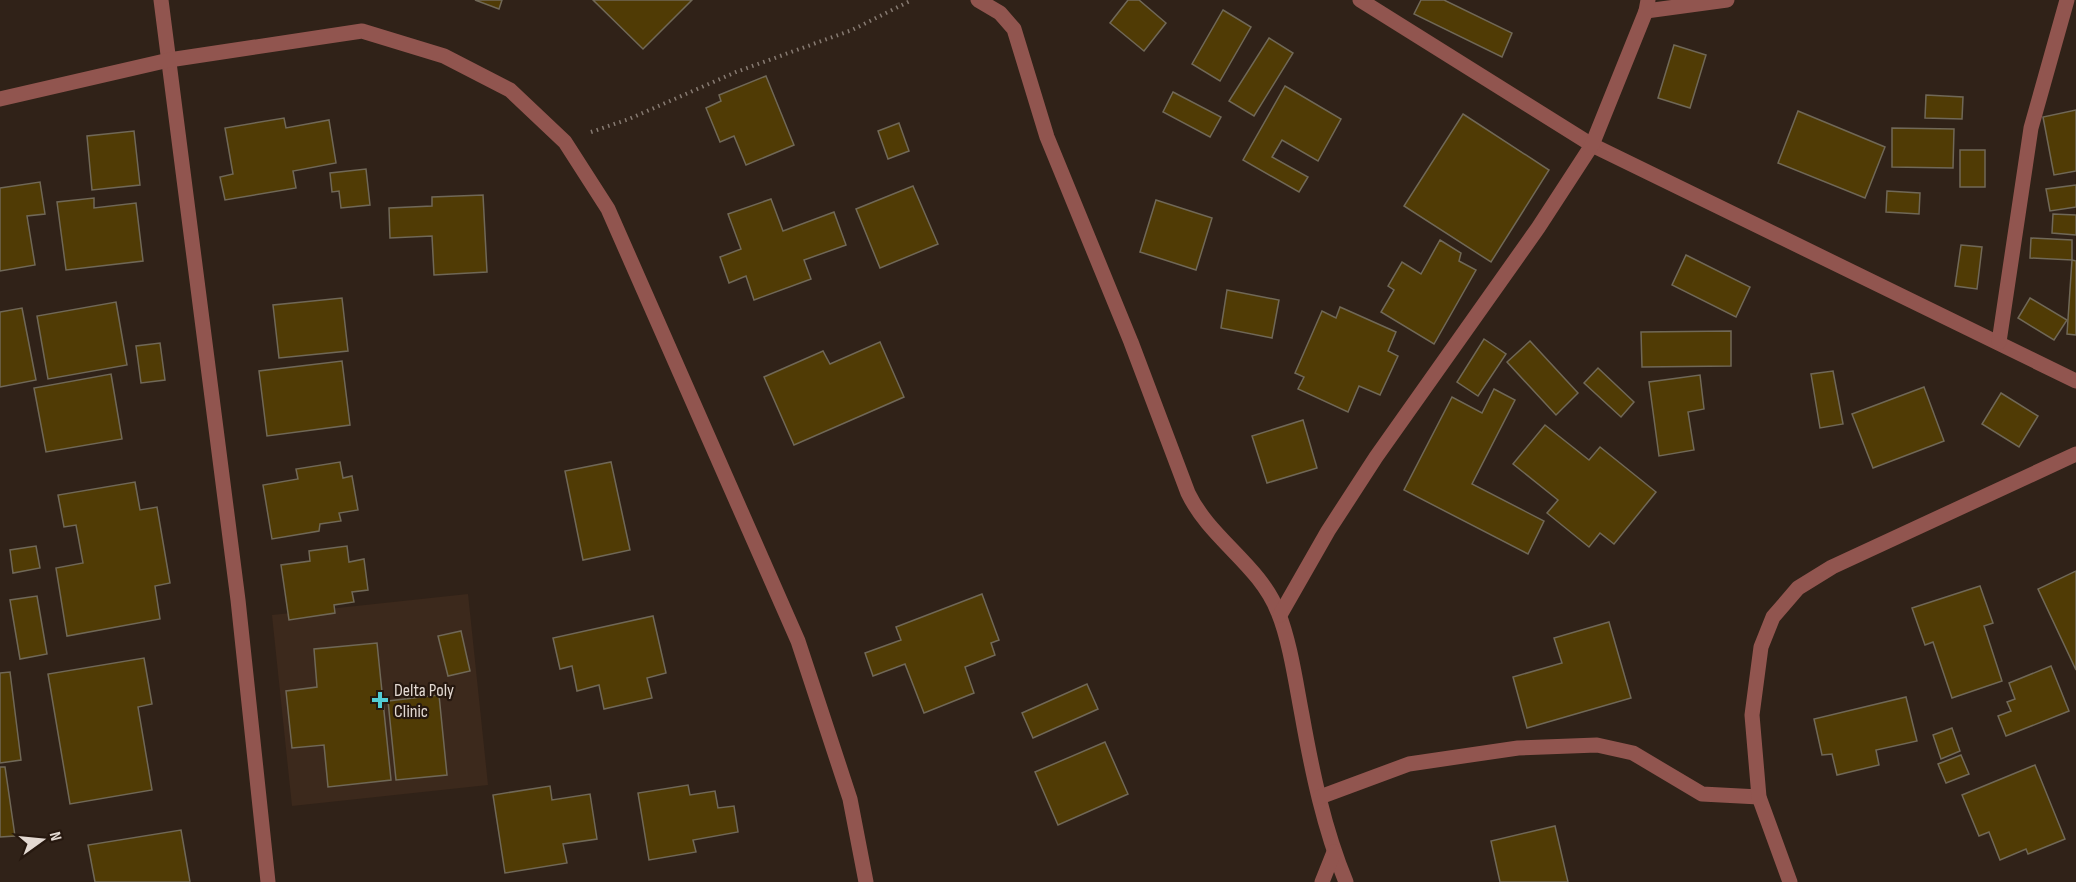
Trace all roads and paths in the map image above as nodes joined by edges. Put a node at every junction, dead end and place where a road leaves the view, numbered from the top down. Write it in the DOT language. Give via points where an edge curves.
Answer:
graph roads {
  1 [pos="161,0"];
  2 [pos="912,0"];
  3 [pos="978,0"];
  4 [pos="1359,0"];
  5 [pos="1727,0"];
  6 [pos="2067,0"];
  7 [pos="1647,6"];
  8 [pos="169,60"];
  9 [pos="0,99"];
  10 [pos="565,142"];
  11 [pos="1592,145"];
  12 [pos="1999,342"];
  13 [pos="2076,381"];
  14 [pos="2076,454"];
  15 [pos="1280,615"];
  16 [pos="1320,797"];
  17 [pos="1759,797"];
  18 [pos="1334,852"];
  19 [pos="268,882"];
  20 [pos="866,882"];
  21 [pos="1322,882"];
  22 [pos="1346,882"];
  23 [pos="1790,882"];
  1 -- 8 [label="street"];
  2 -- 10 [label="path" via="852,30 736,72"];
  3 -- 15 [label="street" via="1000,13 1014,28 1047,137 1188,494 1217,536 1270,593"];
  4 -- 11 [label="street"];
  5 -- 7 [label="street"];
  6 -- 12 [label="street" via="2031,128"];
  7 -- 11 [label="street"];
  8 -- 9 [label="street"];
  8 -- 10 [label="street" via="362,32 444,56 510,90"];
  8 -- 19 [label="street" via="238,600"];
  10 -- 20 [label="street" via="608,209 798,641 850,799"];
  11 -- 12 [label="street"];
  11 -- 15 [label="street" via="1376,457"];
  12 -- 13 [label="street"];
  14 -- 17 [label="street" via="1832,567 1798,588 1773,617 1761,647 1752,715"];
  15 -- 16 [label="street"];
  16 -- 17 [label="street" via="1409,764 1518,748 1597,745 1633,753 1702,794"];
  16 -- 18 [label="street"];
  17 -- 23 [label="street"];
  18 -- 21 [label="street"];
  18 -- 22 [label="street"];
}
